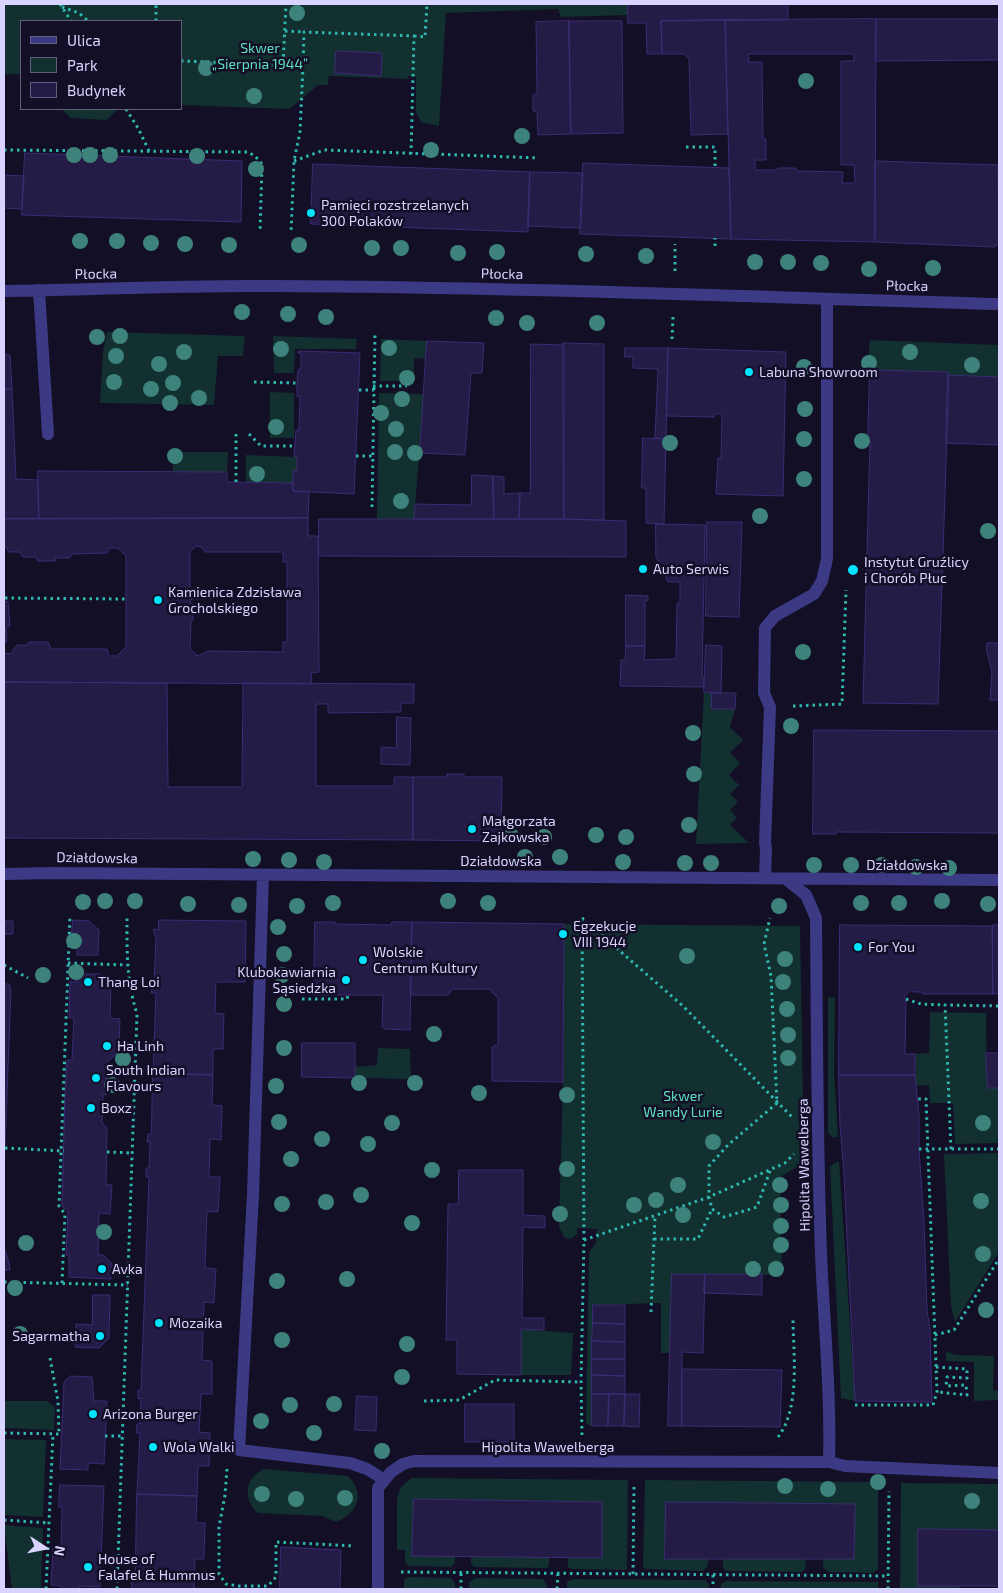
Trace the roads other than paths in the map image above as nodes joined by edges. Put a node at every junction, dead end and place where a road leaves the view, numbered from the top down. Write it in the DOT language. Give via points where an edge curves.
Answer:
graph roads {
  1 [pos="39,290"];
  2 [pos="4,291"];
  3 [pos="827,300"];
  4 [pos="999,304"];
  5 [pos="48,434"];
  6 [pos="4,874"];
  7 [pos="263,875"];
  8 [pos="766,878"];
  9 [pos="786,879"];
  10 [pos="999,880"];
  11 [pos="829,1462"];
  12 [pos="999,1473"];
  13 [pos="381,1483"];
  14 [pos="378,1589"];
  1 -- 2 [label="street, Płocka"];
  1 -- 3 [label="street, Płocka" via="267,286 616,291"];
  1 -- 5 [label="street"];
  3 -- 4 [label="street, Płocka"];
  3 -- 8 [label="street" via="827,559 822,581 814,594 775,616 765,628 764,692 770,707"];
  6 -- 7 [label="street, Działdowska"];
  7 -- 8 [label="street, Działdowska"];
  7 -- 13 [label="street" via="253,1195 239,1450 350,1464 368,1469"];
  8 -- 9 [label="street, Działdowska"];
  9 -- 10 [label="street, Działdowska"];
  9 -- 11 [label="street, Hipolita Wawelberga" via="806,895 816,918 818,1149 830,1418"];
  11 -- 12 [label="street, Hipolita Wawelberga" via="845,1466"];
  11 -- 13 [label="street, Hipolita Wawelberga" via="414,1461 403,1464"];
  13 -- 14 [label="street"];
}
